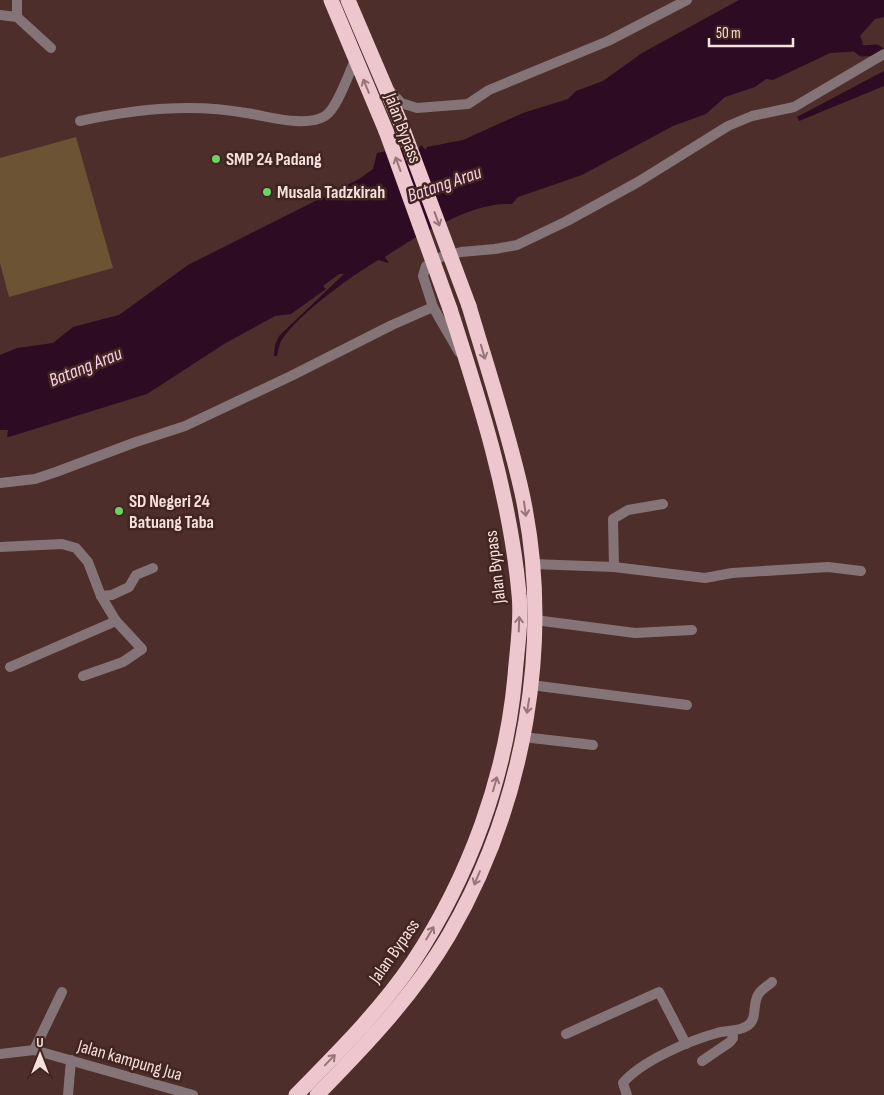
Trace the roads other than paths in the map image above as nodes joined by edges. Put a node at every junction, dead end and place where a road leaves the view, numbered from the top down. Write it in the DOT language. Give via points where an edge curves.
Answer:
graph roads {
  1 [pos="17,0"];
  2 [pos="331,0"];
  3 [pos="348,0"];
  4 [pos="688,0"];
  5 [pos="0,15"];
  6 [pos="17,17"];
  7 [pos="50,48"];
  8 [pos="884,54"];
  9 [pos="355,60"];
  10 [pos="388,89"];
  11 [pos="80,121"];
  12 [pos="433,307"];
  13 [pos="470,369"];
  14 [pos="0,484"];
  15 [pos="664,504"];
  16 [pos="0,547"];
  17 [pos="532,564"];
  18 [pos="614,567"];
  19 [pos="153,568"];
  20 [pos="861,571"];
  21 [pos="535,595"];
  22 [pos="101,596"];
  23 [pos="520,596"];
  24 [pos="536,620"];
  25 [pos="116,621"];
  26 [pos="692,630"];
  27 [pos="10,667"];
  28 [pos="83,676"];
  29 [pos="531,685"];
  30 [pos="687,705"];
  31 [pos="523,737"];
  32 [pos="593,745"];
  33 [pos="473,847"];
  34 [pos="487,854"];
  35 [pos="772,982"];
  36 [pos="62,992"];
  37 [pos="732,1031"];
  38 [pos="566,1034"];
  39 [pos="686,1044"];
  40 [pos="34,1050"];
  41 [pos="0,1054"];
  42 [pos="72,1060"];
  43 [pos="702,1061"];
  44 [pos="68,1095"];
  45 [pos="193,1095"];
  46 [pos="296,1095"];
  47 [pos="317,1095"];
  48 [pos="627,1095"];
  1 -- 6 [label="street"];
  2 -- 9 [label="highway, Jalan Bypass"];
  3 -- 10 [label="highway, Jalan Bypass"];
  4 -- 10 [label="street" via="608,42 489,90 468,104 417,108 401,103"];
  5 -- 6 [label="street"];
  6 -- 7 [label="street"];
  8 -- 12 [label="street" via="794,107 752,116 728,126 638,182 517,245 441,257 426,266 423,276"];
  9 -- 11 [label="street" via="329,114 316,120 284,120 203,107 143,111"];
  13 -- 9 [label="highway, Jalan Bypass, one-way, bridge" via="386,130"];
  10 -- 17 [label="highway, Jalan Bypass, one-way, bridge" via="469,306 522,494"];
  12 -- 13 [label="street"];
  12 -- 14 [label="street" via="185,426 56,472"];
  13 -- 23 [label="highway, Jalan Bypass" via="505,496"];
  15 -- 18 [label="street" via="628,510 613,519"];
  16 -- 22 [label="street" via="62,544 76,548 88,562"];
  17 -- 18 [label="street"];
  17 -- 21 [label="highway, Jalan Bypass"];
  18 -- 20 [label="street" via="705,578 732,573 828,567"];
  19 -- 22 [label="street" via="136,575 130,587"];
  21 -- 23 [label="highway"];
  21 -- 24 [label="highway, Jalan Bypass"];
  22 -- 25 [label="street"];
  33 -- 23 [label="highway, Jalan Bypass, one-way" via="494,787 508,731"];
  24 -- 26 [label="street" via="635,633"];
  24 -- 29 [label="highway, Jalan Bypass"];
  25 -- 27 [label="street"];
  25 -- 28 [label="street" via="142,649 123,662"];
  29 -- 30 [label="street"];
  29 -- 31 [label="highway, Jalan Bypass, one-way"];
  31 -- 32 [label="street"];
  31 -- 34 [label="highway, Jalan Bypass" via="507,802"];
  33 -- 34 [label="highway"];
  46 -- 33 [label="highway, Jalan Bypass, one-way" via="360,1030 412,963 440,916"];
  34 -- 47 [label="highway, Jalan Bypass, one-way" via="449,935 427,969 386,1023"];
  35 -- 37 [label="street" via="757,997 752,1022"];
  36 -- 40 [label="street"];
  37 -- 39 [label="street"];
  37 -- 43 [label="street" via="730,1042"];
  38 -- 39 [label="street" via="659,992"];
  39 -- 48 [label="street" via="647,1064 625,1080 622,1086"];
  40 -- 41 [label="street, Jalan kampung Jua"];
  40 -- 42 [label="street, Jalan kampung Jua"];
  42 -- 44 [label="street"];
  42 -- 45 [label="street, Jalan kampung Jua"];
}
